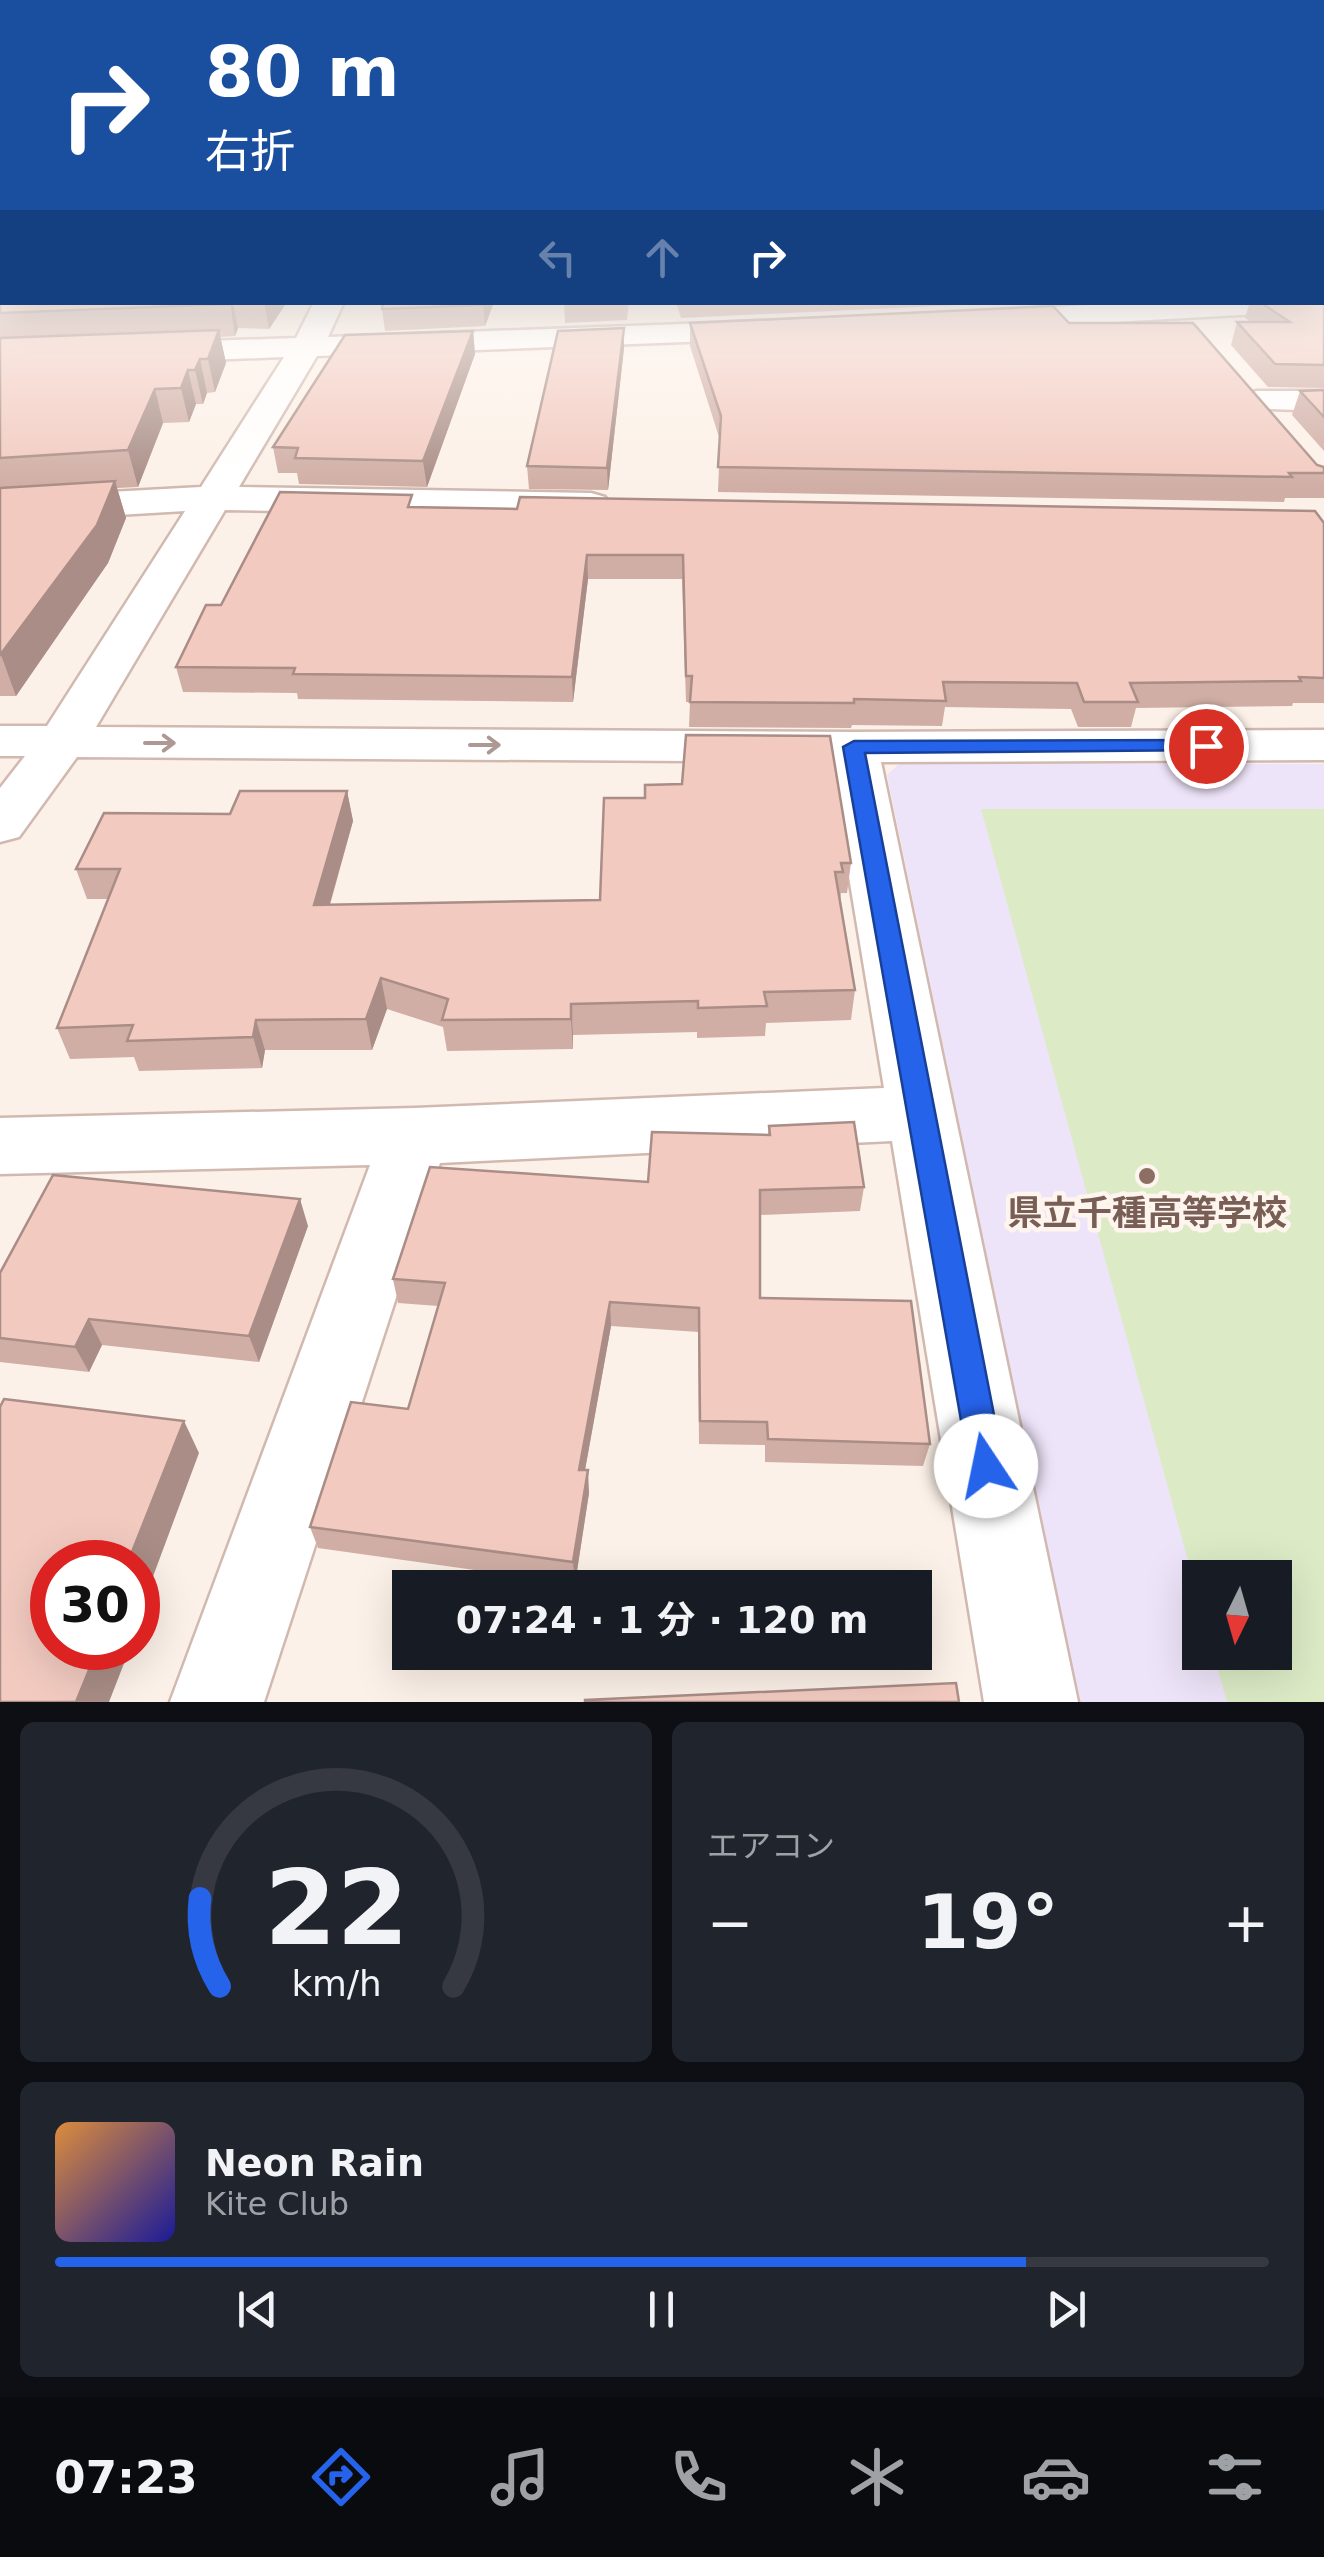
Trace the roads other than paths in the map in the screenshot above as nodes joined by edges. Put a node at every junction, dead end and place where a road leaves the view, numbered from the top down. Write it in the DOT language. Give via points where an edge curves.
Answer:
graph roads {
  1 [pos="316,329"];
  2 [pos="753,329"];
  3 [pos="1195,329"];
  4 [pos="1206,342"];
  5 [pos="308,345"];
  6 [pos="0,358"];
  7 [pos="1231,371"];
  8 [pos="1257,401"];
  9 [pos="1324,401"];
  10 [pos="1279,427"];
  11 [pos="210,498"];
  12 [pos="628,506"];
  13 [pos="0,510"];
  14 [pos="0,742"];
  15 [pos="62,742"];
  16 [pos="1324,746"];
  17 [pos="854,747"];
  18 [pos="0,825"];
  19 [pos="920,1113"];
  20 [pos="415,1136"];
  21 [pos="0,1146"];
  22 [pos="218,1702"];
  23 [pos="1031,1702"];
  1 -- 5 [label="street"];
  2 -- 5 [label="street"];
  3 -- 4 [label="street"];
  5 -- 6 [label="street"];
  5 -- 11 [label="street"];
  7 -- 8 [label="street"];
  8 -- 9 [label="street"];
  8 -- 10 [label="street"];
  11 -- 12 [label="street"];
  11 -- 13 [label="street"];
  11 -- 15 [label="street"];
  14 -- 15 [label="street"];
  15 -- 17 [label="street, one-way"];
  15 -- 18 [label="street"];
  16 -- 17 [label="street"];
  17 -- 19 [label="street"];
  19 -- 20 [label="street"];
  19 -- 23 [label="street"];
  20 -- 21 [label="street"];
  20 -- 22 [label="street"];
}
